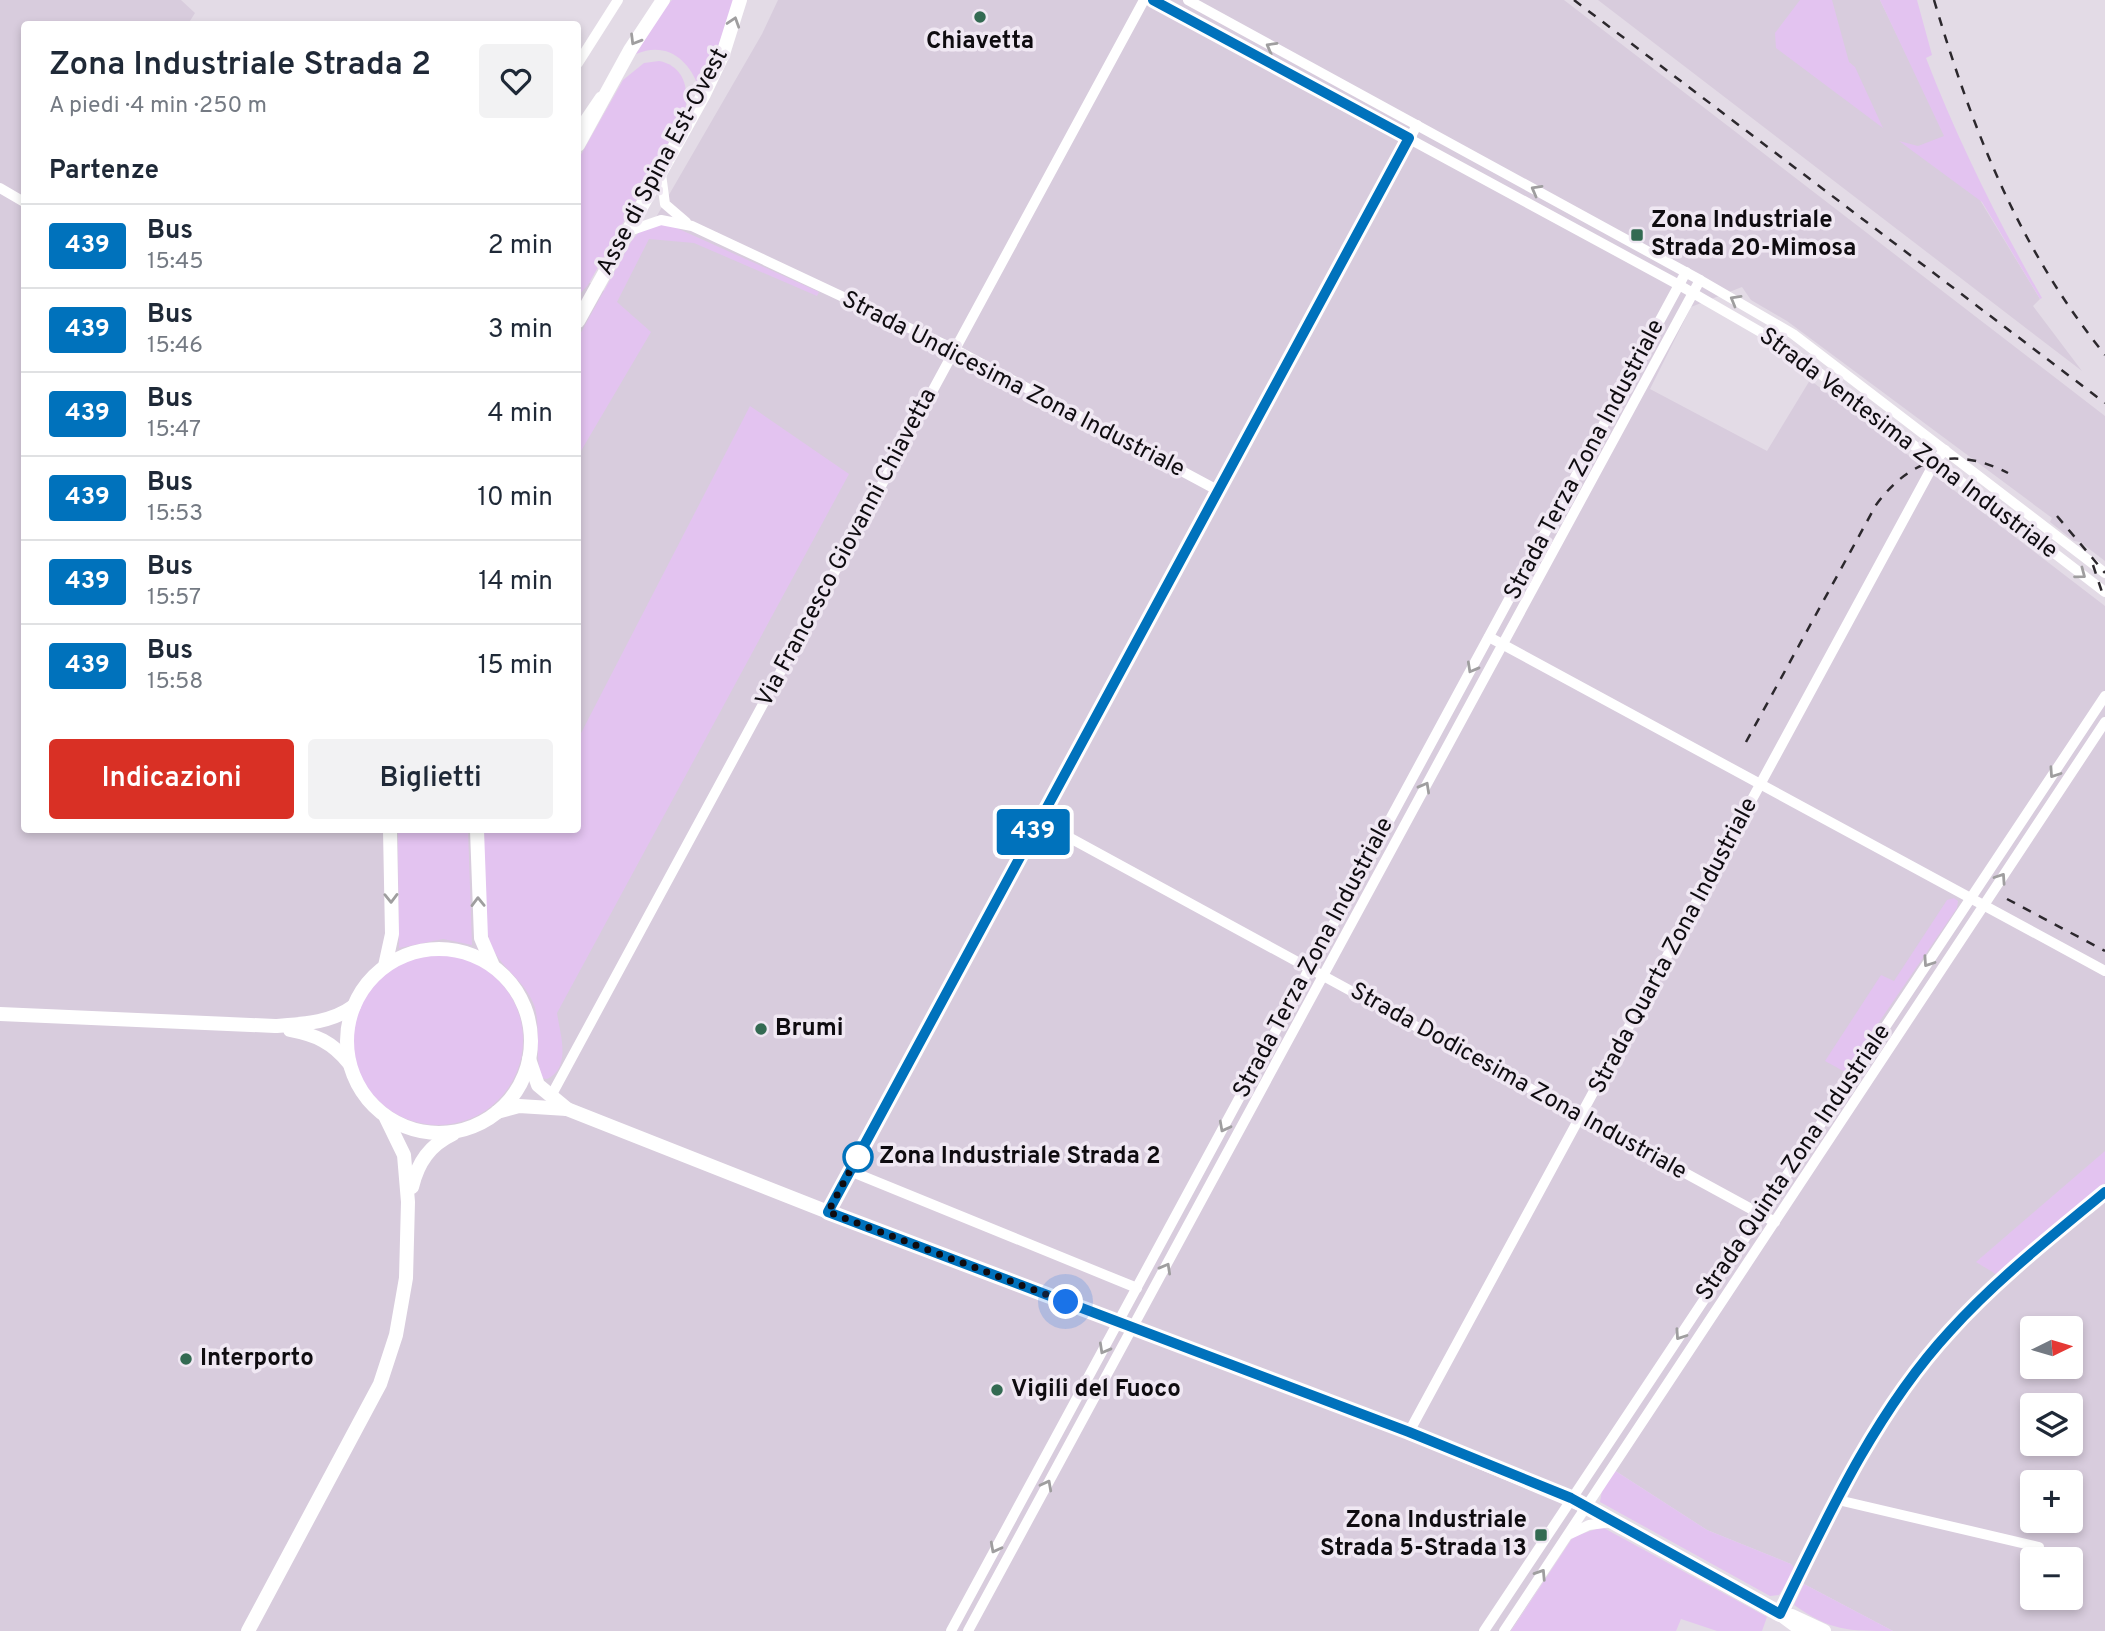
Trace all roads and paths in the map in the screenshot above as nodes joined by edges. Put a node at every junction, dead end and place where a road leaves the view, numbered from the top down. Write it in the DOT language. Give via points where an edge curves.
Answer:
graph roads {
  1 [pos="618,0"];
  2 [pos="663,0"];
  3 [pos="740,0"];
  4 [pos="1144,0"];
  5 [pos="1153,0"];
  6 [pos="1188,0"];
  7 [pos="581,58"];
  8 [pos="612,83"];
  9 [pos="581,125"];
  10 [pos="1417,125"];
  11 [pos="1409,138"];
  12 [pos="581,140"];
  13 [pos="662,168"];
  14 [pos="0,188"];
  15 [pos="21,200"];
  16 [pos="1565,206"];
  17 [pos="1558,219"];
  18 [pos="692,226"];
  19 [pos="626,233"];
  20 [pos="1625,239"];
  21 [pos="1618,251"];
  22 [pos="1686,272"];
  23 [pos="1700,280"];
  24 [pos="1679,285"];
  25 [pos="1693,292"];
  26 [pos="581,316"];
  27 [pos="1658,324"];
  28 [pos="1671,332"];
  29 [pos="954,349"];
  30 [pos="1854,381"];
  31 [pos="1845,393"];
  32 [pos="1617,401"];
  33 [pos="1630,408"];
  34 [pos="1945,450"];
  35 [pos="1936,460"];
  36 [pos="1990,485"];
  37 [pos="1219,491"];
  38 [pos="1981,497"];
  39 [pos="2015,504"];
  40 [pos="2006,516"];
  41 [pos="2105,573"];
  42 [pos="1513,592"];
  43 [pos="2105,592"];
  44 [pos="1527,600"];
  45 [pos="1489,637"];
  46 [pos="1503,644"];
  47 [pos="2105,696"];
  48 [pos="2105,722"];
  49 [pos="2069,750"];
  50 [pos="2082,758"];
  51 [pos="1761,784"];
  52 [pos="1390,818"];
  53 [pos="1039,821"];
  54 [pos="1404,826"];
  55 [pos="390,833"];
  56 [pos="477,833"];
  57 [pos="1970,898"];
  58 [pos="1984,905"];
  59 [pos="385,966"];
  60 [pos="493,967"];
  61 [pos="1308,967"];
  62 [pos="2105,971"];
  63 [pos="1322,975"];
  64 [pos="354,1006"];
  65 [pos="0,1014"];
  66 [pos="275,1026"];
  67 [pos="529,1056"];
  68 [pos="350,1064"];
  69 [pos="551,1096"];
  70 [pos="567,1109"];
  71 [pos="497,1112"];
  72 [pos="384,1115"];
  73 [pos="1583,1117"];
  74 [pos="459,1131"];
  75 [pos="1796,1161"];
  76 [pos="1810,1170"];
  77 [pos="850,1171"];
  78 [pos="2105,1192"];
  79 [pos="1186,1199"];
  80 [pos="408,1202"];
  81 [pos="1199,1208"];
  82 [pos="828,1212"];
  83 [pos="1761,1214"];
  84 [pos="1776,1222"];
  85 [pos="1137,1288"];
  86 [pos="1118,1322"];
  87 [pos="1133,1327"];
  88 [pos="1409,1432"];
  89 [pos="1571,1498"];
  90 [pos="1838,1500"];
  91 [pos="1585,1506"];
  92 [pos="1616,1522"];
  93 [pos="1565,1539"];
  94 [pos="2039,1547"];
  95 [pos="1780,1614"];
  96 [pos="248,1631"];
  97 [pos="951,1631"];
  98 [pos="968,1631"];
  99 [pos="1484,1631"];
  100 [pos="1504,1631"];
  101 [pos="1803,1631"];
  102 [pos="1824,1631"];
  1 -- 7 [label="street"];
  2 -- 8 [label="main road, one-way"];
  13 -- 3 [label="main road, Asse di Spina Est-Ovest, one-way" via="723,54"];
  4 -- 29 [label="street, Via Francesco Giovanni Chiavetta"];
  5 -- 11 [label="street, Strada Ventesima Zona Industriale"];
  10 -- 6 [label="street, Strada Ventesima Zona Industriale, one-way"];
  8 -- 9 [label="street"];
  8 -- 12 [label="main road"];
  10 -- 11 [label="street"];
  16 -- 10 [label="street, Strada Ventesima Zona Industriale, one-way"];
  11 -- 17 [label="street, Strada Ventesima Zona Industriale"];
  11 -- 37 [label="street"];
  13 -- 18 [label="street" via="660,187 665,204"];
  13 -- 19 [label="main road, Asse di Spina Est-Ovest"];
  14 -- 15 [label="street"];
  16 -- 17 [label="street"];
  16 -- 20 [label="street, Strada Ventesima Zona Industriale"];
  17 -- 21 [label="street, Strada Ventesima Zona Industriale"];
  18 -- 19 [label="street" via="662,220"];
  18 -- 29 [label="street, Strada Undicesima Zona Industriale"];
  19 -- 26 [label="main road, Asse di Spina Est-Ovest"];
  20 -- 21 [label="street"];
  20 -- 22 [label="street, Strada Ventesima Zona Industriale"];
  21 -- 24 [label="street, Strada Ventesima Zona Industriale"];
  22 -- 23 [label="street, Strada Ventesima Zona Industriale"];
  22 -- 24 [label="street, Strada Terza Zona Industriale"];
  23 -- 25 [label="street, Strada Terza Zona Industriale"];
  30 -- 23 [label="street, Strada Ventesima Zona Industriale, one-way" via="1793,334"];
  24 -- 25 [label="street, Strada Ventesima Zona Industriale"];
  24 -- 27 [label="street, Strada Terza Zona Industriale"];
  25 -- 28 [label="street, Strada Terza Zona Industriale"];
  25 -- 31 [label="street, Strada Ventesima Zona Industriale" via="1783,345"];
  27 -- 28 [label="street"];
  27 -- 32 [label="street, Strada Terza Zona Industriale"];
  28 -- 33 [label="street, Strada Terza Zona Industriale"];
  29 -- 37 [label="street, Strada Undicesima Zona Industriale"];
  29 -- 69 [label="street, Via Francesco Giovanni Chiavetta"];
  30 -- 31 [label="street"];
  30 -- 34 [label="street, Strada Ventesima Zona Industriale"];
  31 -- 35 [label="street, Strada Ventesima Zona Industriale"];
  32 -- 33 [label="street"];
  32 -- 42 [label="street, Strada Terza Zona Industriale"];
  33 -- 44 [label="street, Strada Terza Zona Industriale"];
  34 -- 35 [label="street, Strada Quarta Zona Industriale"];
  34 -- 36 [label="street, Strada Ventesima Zona Industriale"];
  35 -- 38 [label="street, Strada Ventesima Zona Industriale"];
  35 -- 51 [label="street, Strada Quarta Zona Industriale"];
  36 -- 38 [label="street"];
  36 -- 39 [label="street, Strada Ventesima Zona Industriale"];
  37 -- 53 [label="street"];
  38 -- 40 [label="street, Strada Ventesima Zona Industriale"];
  39 -- 40 [label="street"];
  39 -- 41 [label="street, Strada Ventesima Zona Industriale"];
  40 -- 43 [label="street, Strada Ventesima Zona Industriale, one-way"];
  42 -- 44 [label="street"];
  42 -- 45 [label="street, Strada Terza Zona Industriale"];
  44 -- 46 [label="street, Strada Terza Zona Industriale"];
  45 -- 46 [label="street"];
  45 -- 52 [label="street, Strada Terza Zona Industriale, one-way"];
  46 -- 51 [label="street"];
  54 -- 46 [label="street, Strada Terza Zona Industriale, one-way"];
  47 -- 49 [label="street, Strada Quinta Zona Industriale"];
  48 -- 50 [label="street, Strada Quinta Zona Industriale"];
  49 -- 50 [label="street"];
  49 -- 57 [label="street, Strada Quinta Zona Industriale, one-way"];
  58 -- 50 [label="street, Strada Quinta Zona Industriale, one-way"];
  51 -- 57 [label="street"];
  51 -- 73 [label="street, Strada Quarta Zona Industriale"];
  52 -- 54 [label="street"];
  52 -- 61 [label="street, Strada Terza Zona Industriale"];
  53 -- 61 [label="street, Strada Dodicesima Zona Industriale"];
  53 -- 77 [label="street"];
  54 -- 63 [label="street, Strada Terza Zona Industriale"];
  55 -- 59 [label="main road, one-way" via="392,934"];
  60 -- 56 [label="main road, one-way" via="481,938"];
  57 -- 58 [label="street"];
  57 -- 75 [label="street, Strada Quinta Zona Industriale, one-way"];
  58 -- 62 [label="street"];
  58 -- 76 [label="street, Strada Quinta Zona Industriale"];
  59 -- 60 [label="main road" via="411,953 439,949 468,954"];
  59 -- 64 [label="main road"];
  60 -- 67 [label="main road" via="509,982 523,1007 529,1027"];
  61 -- 63 [label="street, Strada Dodicesima Zona Industriale"];
  61 -- 79 [label="street, Strada Terza Zona Industriale, one-way"];
  63 -- 73 [label="street, Strada Dodicesima Zona Industriale"];
  63 -- 81 [label="street, Strada Terza Zona Industriale"];
  64 -- 66 [label="main road" via="333,1018"];
  64 -- 68 [label="main road" via="347,1035"];
  65 -- 66 [label="main road"];
  66 -- 68 [label="main road" via="318,1036"];
  67 -- 69 [label="main road" via="538,1085"];
  67 -- 71 [label="main road" via="516,1090"];
  68 -- 72 [label="main road" via="361,1090"];
  69 -- 70 [label="main road"];
  70 -- 71 [label="main road" via="519,1106"];
  70 -- 82 [label="main road"];
  71 -- 74 [label="main road"];
  72 -- 74 [label="main road" via="416,1130"];
  72 -- 80 [label="main road" via="401,1144"];
  73 -- 83 [label="street, Strada Dodicesima Zona Industriale"];
  73 -- 88 [label="street, Strada Quarta Zona Industriale"];
  74 -- 80 [label="main road" via="426,1153 416,1169"];
  75 -- 76 [label="street"];
  75 -- 83 [label="street, Strada Quinta Zona Industriale"];
  76 -- 84 [label="street, Strada Quinta Zona Industriale"];
  77 -- 82 [label="street"];
  77 -- 85 [label="street"];
  78 -- 90 [label="street" via="1949,1332 1891,1409"];
  79 -- 81 [label="street"];
  79 -- 85 [label="street, Strada Terza Zona Industriale"];
  80 -- 96 [label="main road" via="402,1301 380,1384"];
  87 -- 81 [label="street, Strada Terza Zona Industriale, one-way"];
  82 -- 86 [label="main road"];
  83 -- 84 [label="street, Strada Dodicesima Zona Industriale"];
  83 -- 89 [label="street, Strada Quinta Zona Industriale, one-way"];
  84 -- 91 [label="street, Strada Quinta Zona Industriale"];
  85 -- 86 [label="street, Strada Terza Zona Industriale"];
  86 -- 87 [label="main road"];
  86 -- 97 [label="street, Strada Terza Zona Industriale, one-way"];
  87 -- 88 [label="main road"];
  98 -- 87 [label="street, Strada Terza Zona Industriale, one-way"];
  88 -- 89 [label="main road"];
  89 -- 91 [label="main road"];
  89 -- 99 [label="street, Strada Quinta Zona Industriale"];
  90 -- 94 [label="street"];
  90 -- 95 [label="street"];
  91 -- 92 [label="main road"];
  91 -- 93 [label="street, Strada Quinta Zona Industriale"];
  92 -- 93 [label="street" via="1582,1527"];
  92 -- 95 [label="main road"];
  100 -- 93 [label="street, Strada Quinta Zona Industriale, one-way"];
  95 -- 101 [label="main road"];
  95 -- 102 [label="main road"];
}
